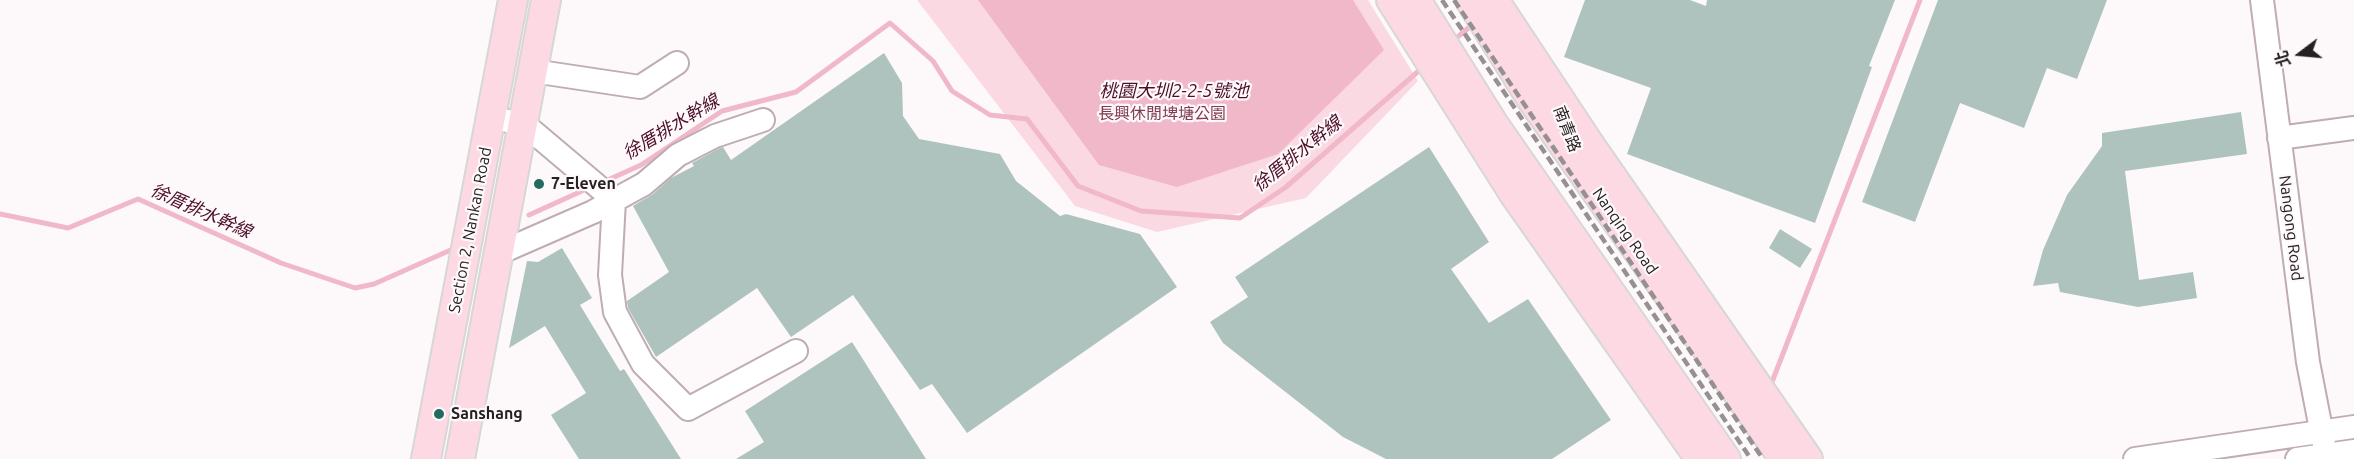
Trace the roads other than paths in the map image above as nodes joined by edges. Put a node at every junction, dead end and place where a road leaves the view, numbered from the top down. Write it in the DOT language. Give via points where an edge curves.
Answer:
graph roads {
  1 [pos="513,0"];
  2 [pos="546,0"];
  3 [pos="1391,0"];
  4 [pos="1416,0"];
  5 [pos="1470,0"];
  6 [pos="1494,0"];
  7 [pos="2262,0"];
  8 [pos="677,63"];
  9 [pos="533,71"];
  10 [pos="1551,87"];
  11 [pos="491,118"];
  12 [pos="763,120"];
  13 [pos="524,124"];
  14 [pos="2354,128"];
  15 [pos="2279,138"];
  16 [pos="1583,172"];
  17 [pos="614,200"];
  18 [pos="499,253"];
  19 [pos="796,351"];
  20 [pos="2354,427"];
  21 [pos="1680,431"];
  22 [pos="2320,432"];
  23 [pos="2354,452"];
  24 [pos="2326,455"];
  25 [pos="426,459"];
  26 [pos="460,459"];
  27 [pos="1700,459"];
  28 [pos="1711,459"];
  29 [pos="1726,459"];
  30 [pos="1784,459"];
  31 [pos="1808,459"];
  32 [pos="2135,459"];
  33 [pos="2297,459"];
  1 -- 11 [label="main road, Section 2, Nankan Road"];
  2 -- 9 [label="main road, Section 2, Nankan Road"];
  3 -- 21 [label="main road" via="1514,194"];
  4 -- 29 [label="main road" via="1493,123"];
  5 -- 16 [label="main road, Nanqing Road" via="1532,100"];
  6 -- 10 [label="main road"];
  7 -- 15 [label="street, Nangong Road"];
  8 -- 9 [label="street" via="640,87"];
  9 -- 13 [label="main road, Section 2, Nankan Road"];
  10 -- 16 [label="main road, 南青路"];
  10 -- 31 [label="main road"];
  11 -- 13 [label="street"];
  11 -- 25 [label="main road, Section 2, Nankan Road"];
  12 -- 17 [label="street" via="715,136 678,155 644,184"];
  13 -- 17 [label="street"];
  13 -- 18 [label="main road, Section 2, Nankan Road"];
  14 -- 15 [label="street"];
  15 -- 22 [label="street, Nangong Road"];
  16 -- 30 [label="main road, Nanqing Road"];
  17 -- 18 [label="street"];
  17 -- 19 [label="street" via="610,275 615,312 643,364 688,409"];
  18 -- 26 [label="main road, Section 2, Nankan Road"];
  20 -- 22 [label="street"];
  21 -- 27 [label="main road"];
  21 -- 28 [label="main road"];
  22 -- 24 [label="street, Nangong Road"];
  22 -- 32 [label="street"];
  23 -- 24 [label="street"];
  24 -- 33 [label="street"];
}
